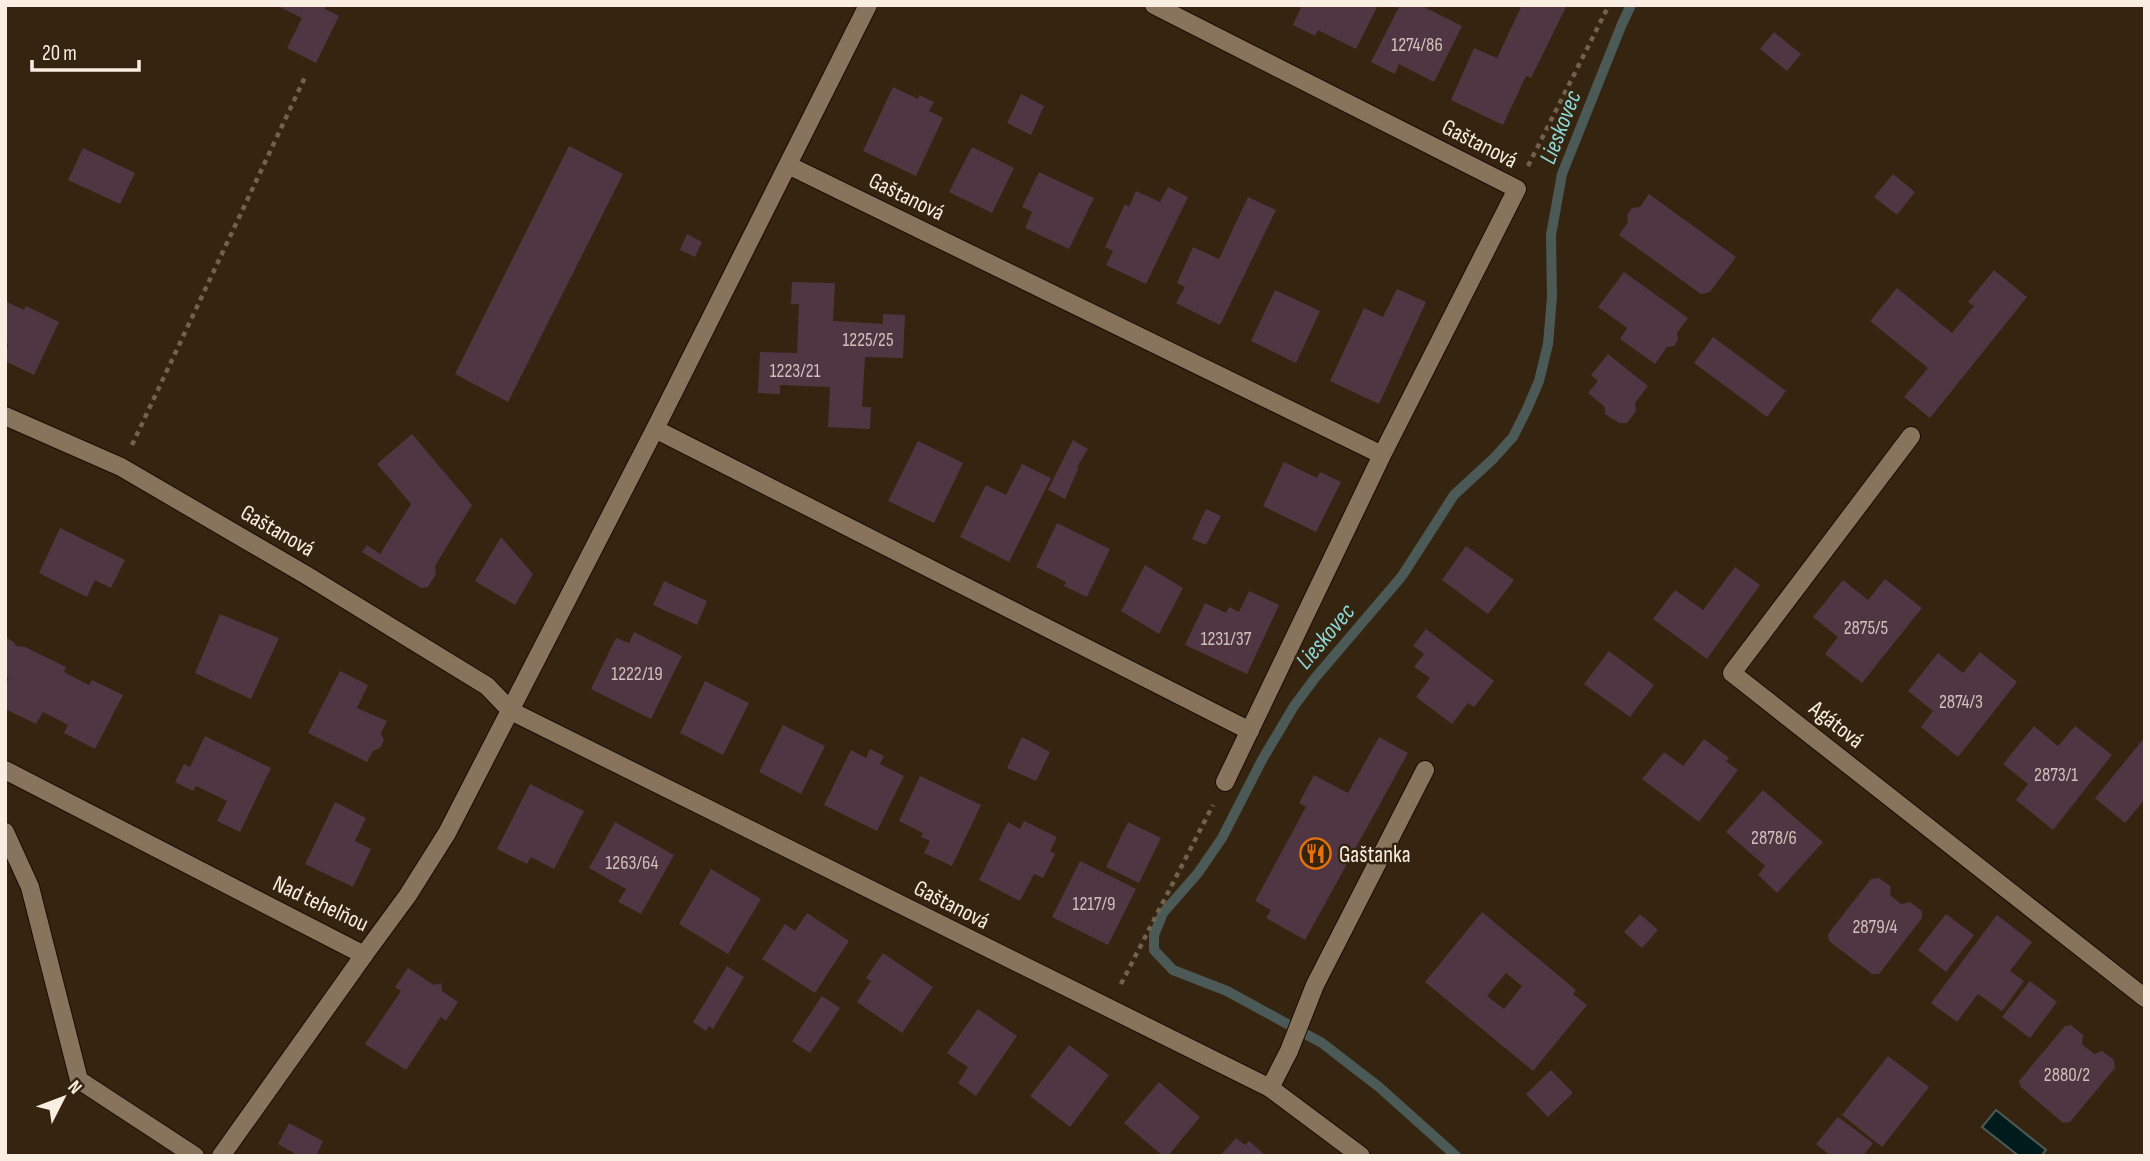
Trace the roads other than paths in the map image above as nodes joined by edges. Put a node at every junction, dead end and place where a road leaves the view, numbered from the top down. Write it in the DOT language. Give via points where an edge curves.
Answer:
graph roads {
  1 [pos="868,5"];
  2 [pos="1154,5"];
  3 [pos="788,165"];
  4 [pos="5,416"];
  5 [pos="655,429"];
  6 [pos="1911,436"];
  7 [pos="1382,456"];
  8 [pos="511,710"];
  9 [pos="1250,731"];
  10 [pos="1426,770"];
  11 [pos="5,771"];
  12 [pos="1225,782"];
  13 [pos="5,832"];
  14 [pos="363,955"];
  15 [pos="2145,998"];
  16 [pos="1270,1088"];
  17 [pos="195,1156"];
  18 [pos="221,1156"];
  19 [pos="1361,1156"];
  1 -- 3 [label="street"];
  2 -- 7 [label="street, Gaštanová" via="1517,189"];
  3 -- 5 [label="street"];
  3 -- 7 [label="street, Gaštanová"];
  4 -- 8 [label="street, Gaštanová" via="121,467 487,687"];
  5 -- 8 [label="street"];
  5 -- 9 [label="street"];
  6 -- 15 [label="street, Agátová" via="1732,673"];
  7 -- 9 [label="street, Gaštanová"];
  8 -- 14 [label="street, Nad tehelňou" via="447,833"];
  8 -- 16 [label="street, Gaštanová"];
  9 -- 12 [label="street, Gaštanová"];
  10 -- 16 [label="street" via="1315,985"];
  11 -- 14 [label="street, Nad tehelňou"];
  13 -- 17 [label="street" via="30,887 79,1080"];
  14 -- 18 [label="street"];
  16 -- 19 [label="street, Gaštanová"];
}
